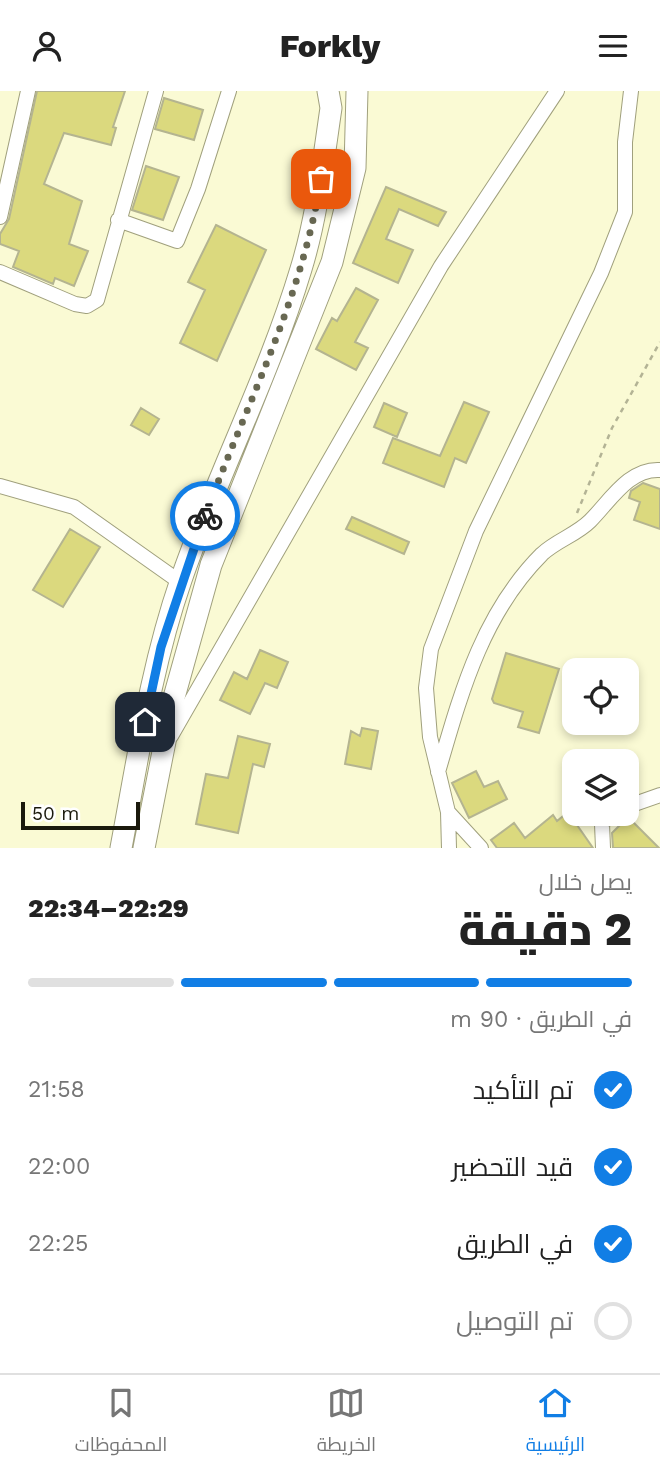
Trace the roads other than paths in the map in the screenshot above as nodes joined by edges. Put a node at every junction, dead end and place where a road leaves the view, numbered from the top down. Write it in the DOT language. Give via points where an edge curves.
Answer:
graph roads {
  1 [pos="28,91"];
  2 [pos="156,91"];
  3 [pos="229,91"];
  4 [pos="328,91"];
  5 [pos="357,91"];
  6 [pos="557,91"];
  7 [pos="631,91"];
  8 [pos="0,218"];
  9 [pos="118,220"];
  10 [pos="0,272"];
  11 [pos="660,470"];
  12 [pos="0,487"];
  13 [pos="180,582"];
  14 [pos="163,749"];
  15 [pos="438,774"];
  16 [pos="660,795"];
  17 [pos="639,802"];
  18 [pos="448,812"];
  19 [pos="602,826"];
  20 [pos="121,848"];
  21 [pos="144,848"];
  22 [pos="449,848"];
  23 [pos="481,848"];
  24 [pos="603,848"];
  1 -- 8 [label="street"];
  2 -- 9 [label="street"];
  3 -- 9 [label="street" via="177,241"];
  4 -- 13 [label="main road" via="331,108 315,216 302,267"];
  5 -- 14 [label="main road" via="355,168 331,262 211,565"];
  6 -- 14 [label="street" via="428,287"];
  7 -- 15 [label="street" via="625,212 601,273 476,531 431,649 426,688"];
  9 -- 10 [label="street" via="93,305 75,304"];
  11 -- 15 [label="street" via="636,474 587,525 544,552 495,613 466,677"];
  12 -- 13 [label="street" via="74,507"];
  13 -- 20 [label="main road" via="161,647"];
  14 -- 21 [label="main road"];
  15 -- 18 [label="street"];
  16 -- 17 [label="street"];
  18 -- 22 [label="street"];
  18 -- 23 [label="street"];
  19 -- 24 [label="street"];
}
